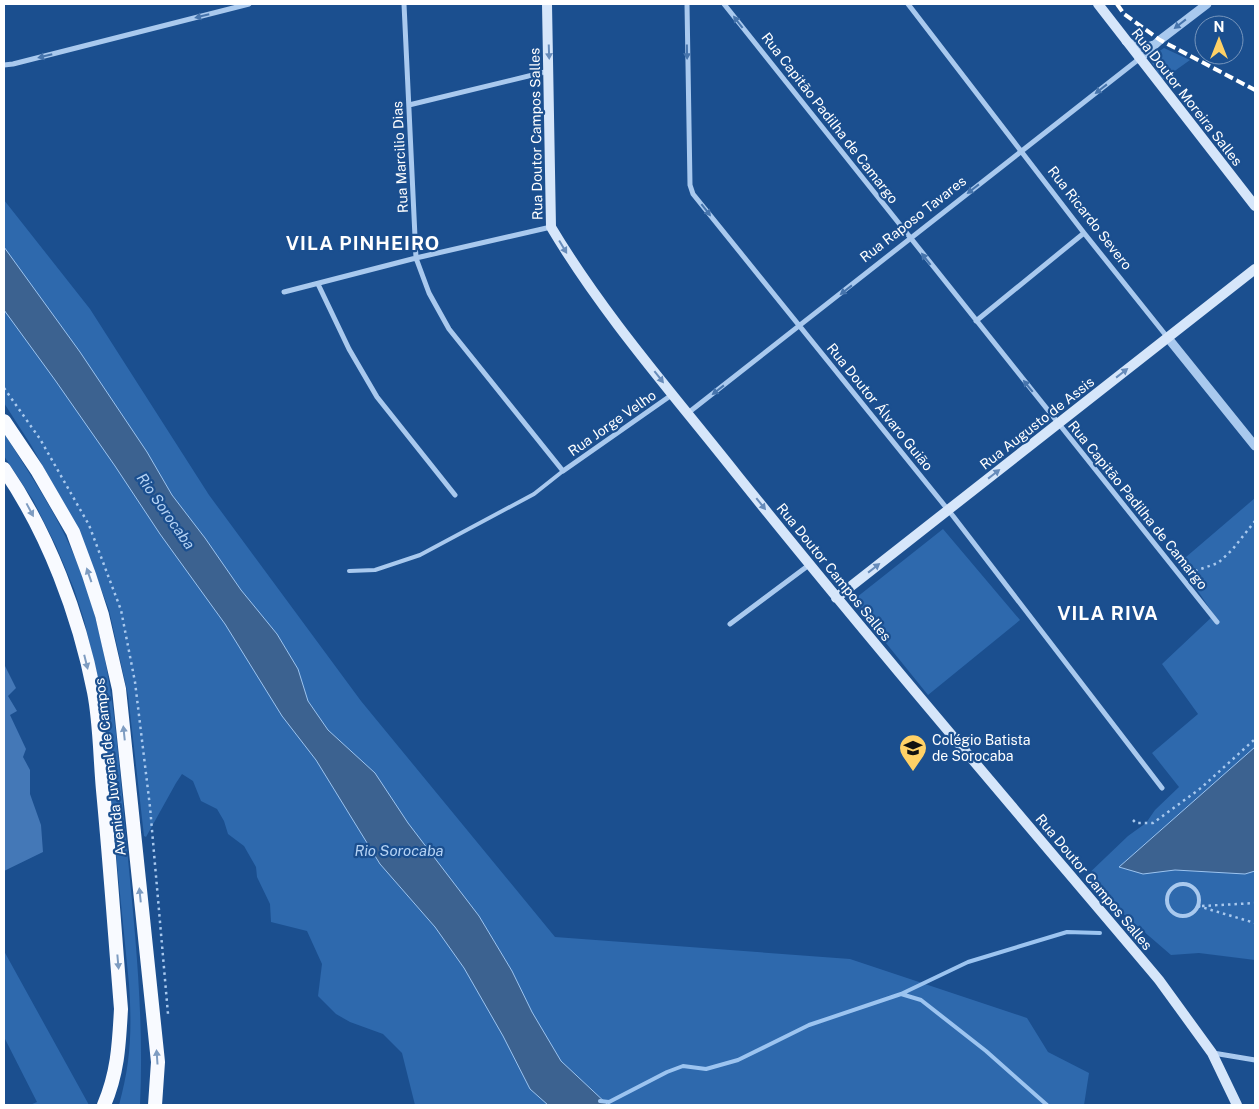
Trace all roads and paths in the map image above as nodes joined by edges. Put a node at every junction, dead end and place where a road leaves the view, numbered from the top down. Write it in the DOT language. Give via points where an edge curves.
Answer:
graph roads {
  1 [pos="249,4"];
  2 [pos="404,4"];
  3 [pos="547,4"];
  4 [pos="687,4"];
  5 [pos="724,4"];
  6 [pos="908,4"];
  7 [pos="1098,4"];
  8 [pos="1207,4"];
  9 [pos="1125,40"];
  10 [pos="1154,45"];
  11 [pos="1139,59"];
  12 [pos="4,64"];
  13 [pos="550,71"];
  14 [pos="409,105"];
  15 [pos="1021,152"];
  16 [pos="1255,206"];
  17 [pos="551,227"];
  18 [pos="1084,233"];
  19 [pos="911,238"];
  20 [pos="416,258"];
  21 [pos="1255,269"];
  22 [pos="318,284"];
  23 [pos="284,292"];
  24 [pos="976,321"];
  25 [pos="800,326"];
  26 [pos="1168,338"];
  27 [pos="673,394"];
  28 [pos="688,413"];
  29 [pos="4,421"];
  30 [pos="1058,424"];
  31 [pos="1255,446"];
  32 [pos="4,468"];
  33 [pos="564,471"];
  34 [pos="455,495"];
  35 [pos="948,510"];
  36 [pos="1255,521"];
  37 [pos="809,565"];
  38 [pos="349,571"];
  39 [pos="1181,576"];
  40 [pos="836,598"];
  41 [pos="1217,622"];
  42 [pos="730,624"];
  43 [pos="1255,739"];
  44 [pos="1162,788"];
  45 [pos="1132,820"];
  46 [pos="1255,903"];
  47 [pos="1198,906"];
  48 [pos="1255,923"];
  49 [pos="1212,1053"];
  50 [pos="1255,1060"];
  51 [pos="105,1105"];
  52 [pos="154,1105"];
  53 [pos="1238,1105"];
  1 -- 12 [label="street, one-way"];
  2 -- 14 [label="street, Rua Marcilio Dias"];
  3 -- 13 [label="main road, Rua Doutor Campos Salles, one-way"];
  4 -- 25 [label="street, Rua Doutor Álvaro Guião, one-way" via="690,185 693,194"];
  19 -- 5 [label="street, Rua Capitão Padilha de Camargo, one-way"];
  6 -- 15 [label="street, Rua Ricardo Severo"];
  7 -- 9 [label="main road, Rua Doutor Moreira Salles"];
  8 -- 10 [label="street, Rua Raposo Tavares, one-way"];
  9 -- 10 [label="street" via="1142,47"];
  9 -- 11 [label="main road, Rua Doutor Moreira Salles"];
  10 -- 11 [label="street, Rua Raposo Tavares"];
  11 -- 15 [label="street, Rua Raposo Tavares, one-way"];
  11 -- 16 [label="main road, Rua Doutor Moreira Salles"];
  13 -- 14 [label="street"];
  13 -- 17 [label="main road, Rua Doutor Campos Salles"];
  14 -- 20 [label="street, Rua Marcilio Dias"];
  15 -- 18 [label="street, Rua Ricardo Severo"];
  15 -- 19 [label="street, Rua Raposo Tavares, one-way"];
  17 -- 20 [label="street"];
  17 -- 27 [label="main road, Rua Doutor Campos Salles, one-way" via="611,317"];
  18 -- 24 [label="street"];
  18 -- 26 [label="street, Rua Ricardo Severo"];
  24 -- 19 [label="street, Rua Capitão Padilha de Camargo, one-way"];
  19 -- 25 [label="street, Rua Raposo Tavares, one-way"];
  20 -- 22 [label="street"];
  20 -- 33 [label="street, Rua Marcilio Dias" via="429,293 449,329"];
  21 -- 26 [label="main road, Rua Augusto de Assis"];
  22 -- 23 [label="street"];
  22 -- 34 [label="street" via="377,398"];
  30 -- 24 [label="street, Rua Capitão Padilha de Camargo, one-way"];
  25 -- 28 [label="street, Rua Raposo Tavares, one-way"];
  25 -- 35 [label="street, Rua Doutor Álvaro Guião"];
  30 -- 26 [label="main road, Rua Augusto de Assis, one-way"];
  26 -- 31 [label="street, Rua Ricardo Severo"];
  27 -- 28 [label="main road, Rua Doutor Campos Salles"];
  27 -- 33 [label="street, Rua Jorge Velho"];
  28 -- 37 [label="main road, Rua Doutor Campos Salles, one-way"];
  52 -- 29 [label="highway, Avenida Juvenal de Campos, one-way" via="158,1062 119,689 102,615 72,532 37,470"];
  35 -- 30 [label="main road, Rua Augusto de Assis, one-way"];
  30 -- 39 [label="street, Rua Capitão Padilha de Camargo"];
  32 -- 51 [label="highway, Avenida Juvenal de Campos, one-way" via="42,533 60,577 94,693 122,1009 118,1059"];
  33 -- 38 [label="lane" via="534,494 420,555 375,570"];
  40 -- 35 [label="main road, Rua Augusto de Assis, one-way"];
  35 -- 44 [label="street, Rua Doutor Álvaro Guião"];
  36 -- 39 [label="path" via="1218,563"];
  37 -- 40 [label="main road, Rua Doutor Campos Salles"];
  37 -- 42 [label="street"];
  39 -- 41 [label="street, Rua Capitão Padilha de Camargo"];
  40 -- 49 [label="main road, Rua Doutor Campos Salles" via="1159,980"];
  43 -- 45 [label="path" via="1201,788 1153,823 1136,824"];
  46 -- 47 [label="path"];
  47 -- 47 [label="lane" via="1199,896 1193,887 1183,884 1173,888 1168,897 1169,907 1176,914 1186,916 1196,911"];
  47 -- 48 [label="path"];
  49 -- 50 [label="street"];
  49 -- 53 [label="main road, Rua Doutor Campos Salles"];
}
